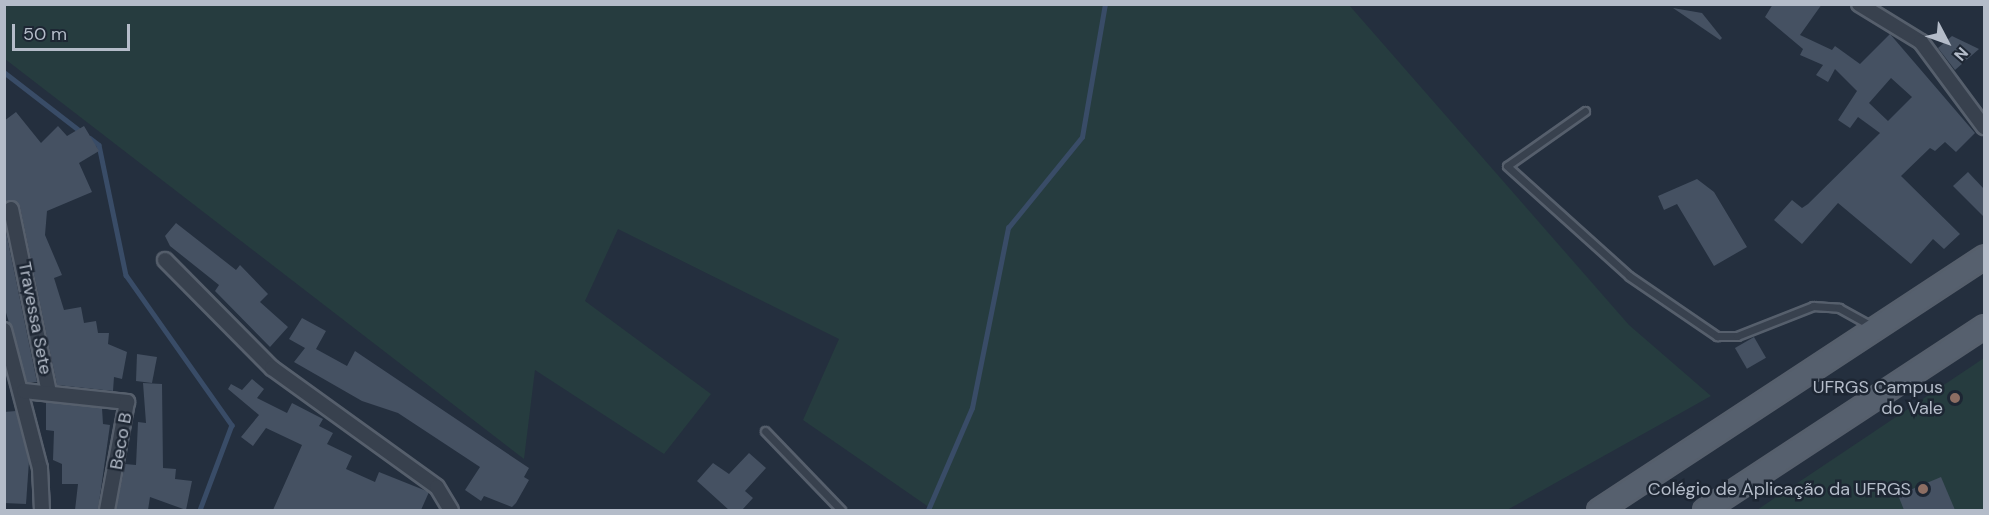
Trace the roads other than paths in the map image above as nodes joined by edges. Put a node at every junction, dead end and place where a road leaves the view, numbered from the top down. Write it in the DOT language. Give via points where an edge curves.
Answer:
graph roads {
  1 [pos="1859,4"];
  2 [pos="1585,111"];
  3 [pos="1984,127"];
  4 [pos="11,209"];
  5 [pos="1984,256"];
  6 [pos="165,260"];
  7 [pos="1984,326"];
  8 [pos="1879,329"];
  9 [pos="4,330"];
  10 [pos="24,391"];
  11 [pos="49,393"];
  12 [pos="765,431"];
  13 [pos="42,510"];
  14 [pos="107,510"];
  15 [pos="452,510"];
  16 [pos="841,510"];
  17 [pos="1598,510"];
  18 [pos="1704,510"];
  1 -- 3 [label="street" via="1921,42"];
  2 -- 8 [label="lane" via="1507,166 1629,276 1717,336 1737,336 1813,306 1839,308"];
  4 -- 11 [label="street, Travessa Sete"];
  5 -- 8 [label="main road"];
  6 -- 15 [label="street" via="272,368 437,487"];
  7 -- 18 [label="main road"];
  8 -- 17 [label="main road"];
  9 -- 10 [label="street"];
  10 -- 11 [label="street, Beco B"];
  10 -- 13 [label="street" via="40,468"];
  11 -- 14 [label="street, Beco B" via="119,399 130,407"];
  12 -- 16 [label="lane"];
}
